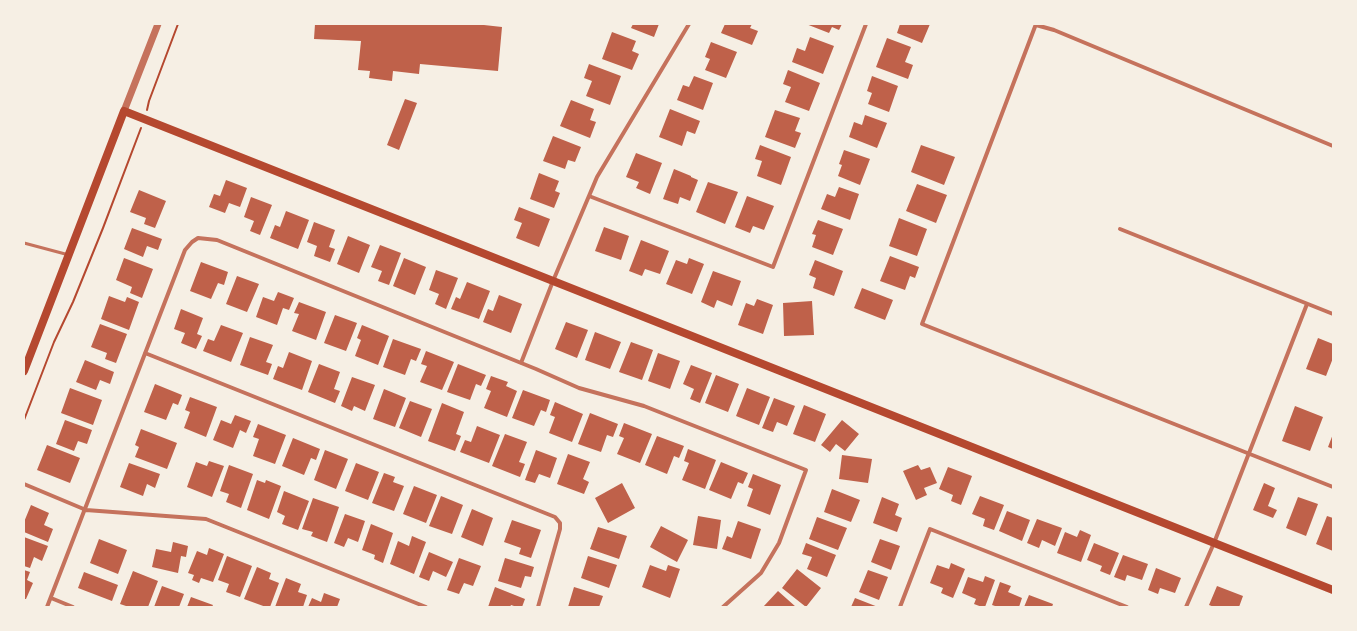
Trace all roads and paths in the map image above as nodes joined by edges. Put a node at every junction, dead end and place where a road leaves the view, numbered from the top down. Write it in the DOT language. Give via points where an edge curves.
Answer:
graph roads {
  1 [pos="158,24"];
  2 [pos="178,24"];
  3 [pos="689,24"];
  4 [pos="866,24"];
  5 [pos="1036,24"];
  6 [pos="124,111"];
  7 [pos="145,119"];
  8 [pos="1333,146"];
  9 [pos="589,196"];
  10 [pos="1120,229"];
  11 [pos="24,243"];
  12 [pos="69,255"];
  13 [pos="553,281"];
  14 [pos="1307,304"];
  15 [pos="1333,314"];
  16 [pos="145,353"];
  17 [pos="521,364"];
  18 [pos="24,371"];
  19 [pos="24,420"];
  20 [pos="1248,453"];
  21 [pos="24,484"];
  22 [pos="1333,487"];
  23 [pos="86,510"];
  24 [pos="1214,543"];
  25 [pos="1333,590"];
  26 [pos="51,598"];
  27 [pos="47,607"];
  28 [pos="73,607"];
  29 [pos="426,607"];
  30 [pos="538,607"];
  31 [pos="723,607"];
  32 [pos="900,607"];
  33 [pos="1127,607"];
  34 [pos="1186,607"];
  1 -- 6 [label="street"];
  2 -- 7 [label="path" via="149,101"];
  3 -- 9 [label="street" via="597,177"];
  4 -- 9 [label="street" via="773,267"];
  5 -- 8 [label="street"];
  5 -- 20 [label="street" via="922,324"];
  6 -- 7 [label="main road"];
  6 -- 12 [label="main road"];
  7 -- 13 [label="main road"];
  7 -- 19 [label="path"];
  9 -- 13 [label="street"];
  10 -- 14 [label="street"];
  11 -- 12 [label="lane"];
  12 -- 18 [label="main road"];
  13 -- 17 [label="street"];
  13 -- 24 [label="main road"];
  14 -- 15 [label="street"];
  14 -- 20 [label="street"];
  16 -- 17 [label="street" via="185,250 198,238 208,238"];
  16 -- 23 [label="street"];
  16 -- 30 [label="street" via="555,518 560,522 560,529"];
  17 -- 31 [label="street" via="579,388 644,406 806,470 779,543 761,572"];
  20 -- 22 [label="street"];
  20 -- 24 [label="street"];
  21 -- 23 [label="street"];
  23 -- 26 [label="street"];
  23 -- 29 [label="street" via="206,519"];
  24 -- 25 [label="main road"];
  24 -- 34 [label="street"];
  26 -- 27 [label="street"];
  26 -- 28 [label="street"];
  32 -- 33 [label="street" via="930,529"];
}
